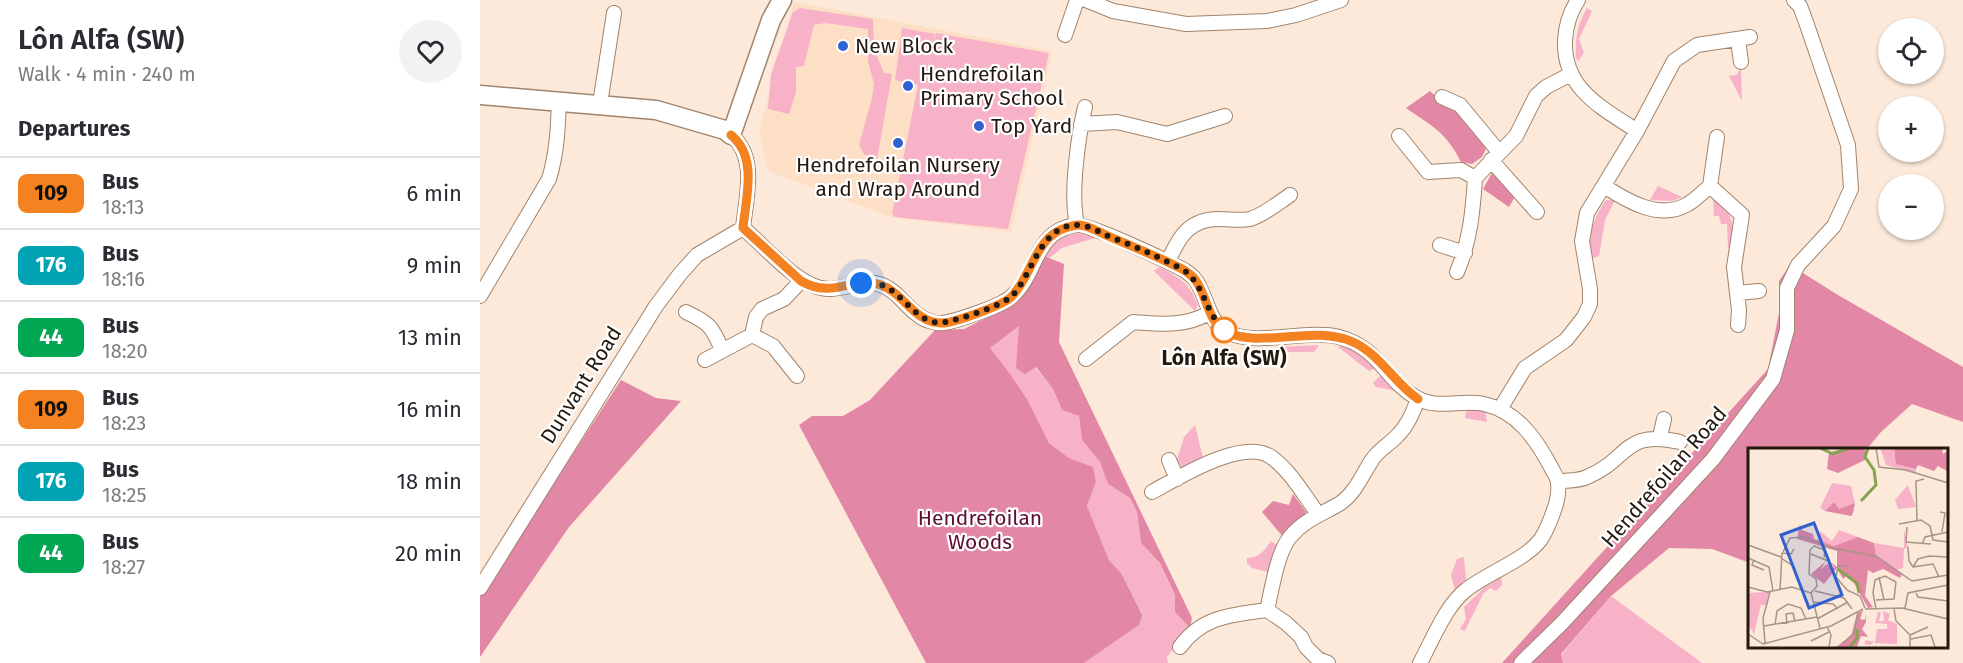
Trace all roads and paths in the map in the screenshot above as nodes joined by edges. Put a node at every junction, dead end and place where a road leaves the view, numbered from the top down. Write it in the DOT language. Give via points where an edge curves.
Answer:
graph roads {
  1 [pos="782,0"];
  2 [pos="1077,0"];
  3 [pos="1086,0"];
  4 [pos="1341,0"];
  5 [pos="1578,0"];
  6 [pos="1794,0"];
  7 [pos="614,13"];
  8 [pos="1065,35"];
  9 [pos="1741,62"];
  10 [pos="1571,74"];
  11 [pos="480,95"];
  12 [pos="1442,97"];
  13 [pos="559,101"];
  14 [pos="600,104"];
  15 [pos="1085,107"];
  16 [pos="1225,116"];
  17 [pos="1081,124"];
  18 [pos="1637,131"];
  19 [pos="731,135"];
  20 [pos="1399,136"];
  21 [pos="1717,137"];
  22 [pos="1495,156"];
  23 [pos="1475,178"];
  24 [pos="1604,186"];
  25 [pos="1710,186"];
  26 [pos="1290,195"];
  27 [pos="1537,212"];
  28 [pos="1077,224"];
  29 [pos="743,228"];
  30 [pos="1440,245"];
  31 [pos="1465,254"];
  32 [pos="1168,262"];
  33 [pos="1457,272"];
  34 [pos="801,281"];
  35 [pos="1759,291"];
  36 [pos="1737,293"];
  37 [pos="480,296"];
  38 [pos="686,312"];
  39 [pos="1209,313"];
  40 [pos="1738,326"];
  41 [pos="752,335"];
  42 [pos="722,350"];
  43 [pos="1086,359"];
  44 [pos="705,360"];
  45 [pos="797,376"];
  46 [pos="1418,399"];
  47 [pos="1500,409"];
  48 [pos="1664,419"];
  49 [pos="1660,437"];
  50 [pos="1680,442"];
  51 [pos="1169,460"];
  52 [pos="1176,479"];
  53 [pos="1558,482"];
  54 [pos="1152,492"];
  55 [pos="1318,514"];
  56 [pos="480,588"];
  57 [pos="1267,610"];
  58 [pos="1181,639"];
  59 [pos="1318,662"];
  60 [pos="1420,663"];
  61 [pos="1521,663"];
  1 -- 19 [label="street" via="771,20"];
  2 -- 8 [label="street"];
  3 -- 4 [label="street" via="1113,11 1186,24 1267,21"];
  5 -- 10 [label="street" via="1565,32 1564,53"];
  6 -- 61 [label="street, Hendrefoilan Road" via="1806,22 1848,145 1851,189 1834,226 1798,265 1787,288 1787,330 1773,379 1713,459"];
  7 -- 14 [label="street"];
  9 -- 18 [label="street" via="1744,39 1697,45 1674,61"];
  10 -- 18 [label="street" via="1598,105"];
  10 -- 22 [label="street" via="1536,96 1516,135"];
  11 -- 13 [label="street"];
  12 -- 22 [label="street" via="1460,105"];
  13 -- 14 [label="street"];
  13 -- 37 [label="street" via="558,136 549,179"];
  14 -- 19 [label="street" via="656,110"];
  15 -- 17 [label="street"];
  16 -- 17 [label="street" via="1167,134 1117,122"];
  17 -- 28 [label="street" via="1073,209"];
  18 -- 24 [label="street"];
  19 -- 29 [label="street" via="744,148 749,169"];
  20 -- 23 [label="street" via="1428,172 1461,170"];
  21 -- 25 [label="street"];
  22 -- 23 [label="street"];
  22 -- 27 [label="street"];
  23 -- 31 [label="street"];
  24 -- 25 [label="street" via="1629,202 1657,210 1686,206"];
  24 -- 47 [label="street" via="1587,213 1582,241 1590,289 1590,304 1584,317 1566,340 1526,368"];
  25 -- 36 [label="street" via="1742,215 1734,267"];
  26 -- 32 [label="street" via="1248,219 1209,218 1192,226 1178,239"];
  28 -- 32 [label="street"];
  28 -- 34 [label="street" via="1060,229 1039,248 1029,274 1011,298 942,323 917,315 880,284 861,283 833,290"];
  29 -- 34 [label="street"];
  29 -- 56 [label="street, Dunvant Road" via="697,255 656,306"];
  30 -- 31 [label="street"];
  31 -- 33 [label="street"];
  32 -- 39 [label="street" via="1194,278"];
  34 -- 41 [label="street" via="784,300 762,309"];
  35 -- 36 [label="street"];
  36 -- 40 [label="street"];
  38 -- 42 [label="street" via="707,322"];
  39 -- 43 [label="street" via="1194,322 1133,322"];
  39 -- 46 [label="street" via="1225,331 1239,337 1317,334 1353,342 1378,359"];
  41 -- 42 [label="street"];
  41 -- 45 [label="street" via="773,346"];
  42 -- 44 [label="street"];
  46 -- 47 [label="street" via="1430,404 1483,403"];
  46 -- 55 [label="street" via="1409,421 1373,458 1358,485 1341,503"];
  47 -- 53 [label="street" via="1527,430"];
  48 -- 49 [label="street"];
  49 -- 50 [label="street"];
  49 -- 53 [label="street" via="1639,440 1609,465 1585,478"];
  51 -- 52 [label="street"];
  52 -- 54 [label="street"];
  52 -- 55 [label="street" via="1209,463 1258,451 1280,464"];
  53 -- 60 [label="street" via="1555,508 1540,540 1517,560 1464,591 1450,608"];
  55 -- 57 [label="street" via="1289,538"];
  57 -- 58 [label="street" via="1204,623"];
  57 -- 59 [label="street" via="1301,637"];
}
